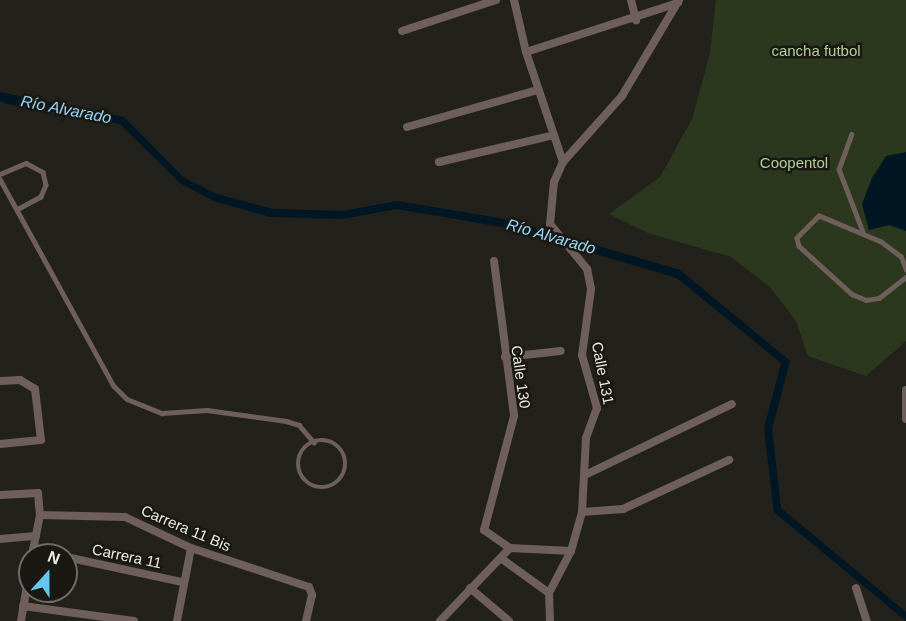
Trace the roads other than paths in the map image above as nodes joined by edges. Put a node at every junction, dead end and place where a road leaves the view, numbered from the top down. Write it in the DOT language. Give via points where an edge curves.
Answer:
graph roads {
  1 [pos="496,0"];
  2 [pos="514,0"];
  3 [pos="631,0"];
  4 [pos="679,2"];
  5 [pos="636,20"];
  6 [pos="402,31"];
  7 [pos="526,52"];
  8 [pos="538,90"];
  9 [pos="407,127"];
  10 [pos="852,134"];
  11 [pos="554,135"];
  12 [pos="439,162"];
  13 [pos="563,162"];
  14 [pos="0,174"];
  15 [pos="0,179"];
  16 [pos="17,210"];
  17 [pos="863,232"];
  18 [pos="494,261"];
  19 [pos="906,270"];
  20 [pos="906,277"];
  21 [pos="561,351"];
  22 [pos="505,357"];
  23 [pos="0,381"];
  24 [pos="906,390"];
  25 [pos="732,404"];
  26 [pos="906,419"];
  27 [pos="314,442"];
  28 [pos="0,444"];
  29 [pos="729,460"];
  30 [pos="585,475"];
  31 [pos="0,495"];
  32 [pos="582,512"];
  33 [pos="40,515"];
  34 [pos="36,536"];
  35 [pos="0,538"];
  36 [pos="35,543"];
  37 [pos="191,548"];
  38 [pos="510,548"];
  39 [pos="571,551"];
  40 [pos="502,559"];
  41 [pos="78,560"];
  42 [pos="182,582"];
  43 [pos="470,588"];
  44 [pos="856,588"];
  45 [pos="549,593"];
  46 [pos="24,603"];
  47 [pos="23,606"];
  48 [pos="21,621"];
  49 [pos="134,621"];
  50 [pos="177,621"];
  51 [pos="306,621"];
  52 [pos="440,621"];
  53 [pos="509,621"];
  54 [pos="550,621"];
  55 [pos="867,621"];
  1 -- 6 [label="street"];
  2 -- 7 [label="street"];
  3 -- 5 [label="street"];
  4 -- 5 [label="street"];
  4 -- 13 [label="street" via="622,96"];
  5 -- 7 [label="street" via="582,30"];
  7 -- 8 [label="street"];
  8 -- 9 [label="street"];
  8 -- 11 [label="street"];
  10 -- 17 [label="lane" via="839,169"];
  11 -- 12 [label="street"];
  11 -- 13 [label="street"];
  13 -- 30 [label="street, Calle 131" via="550,203 550,224 587,269 591,289 582,355 597,408 586,438"];
  14 -- 16 [label="lane" via="26,163 43,172 46,185 41,196"];
  15 -- 16 [label="lane"];
  16 -- 27 [label="lane" via="114,386 127,399 162,412 207,410 286,421 299,425"];
  17 -- 19 [label="lane" via="901,257"];
  17 -- 20 [label="lane" via="812,217 797,238 799,246 852,294 879,298"];
  18 -- 22 [label="street, Calle 130"];
  21 -- 22 [label="street"];
  22 -- 38 [label="street, Calle 130" via="513,426 484,530"];
  23 -- 28 [label="street" via="30,385 41,440"];
  24 -- 26 [label="street"];
  25 -- 30 [label="street"];
  27 -- 27 [label="lane" via="300,455 300,473 313,486 331,486 344,474 344,456 332,443"];
  29 -- 32 [label="street" via="624,508"];
  30 -- 32 [label="street, Calle 131"];
  31 -- 33 [label="street" via="38,493"];
  32 -- 39 [label="street, Calle 131"];
  33 -- 34 [label="street"];
  33 -- 37 [label="street, Carrera 11 Bis" via="125,517"];
  34 -- 35 [label="street"];
  34 -- 36 [label="street"];
  37 -- 42 [label="street"];
  37 -- 51 [label="street, Carrera 11 Bis" via="309,587 312,595"];
  38 -- 39 [label="street"];
  38 -- 40 [label="street"];
  39 -- 45 [label="street, Calle 131"];
  40 -- 43 [label="street"];
  40 -- 45 [label="street"];
  41 -- 42 [label="street, Carrera 11"];
  42 -- 50 [label="street"];
  43 -- 52 [label="street"];
  43 -- 53 [label="street"];
  44 -- 55 [label="street"];
  45 -- 54 [label="street, Calle 131"];
  46 -- 47 [label="street"];
  47 -- 48 [label="street"];
  47 -- 49 [label="street"];
}
